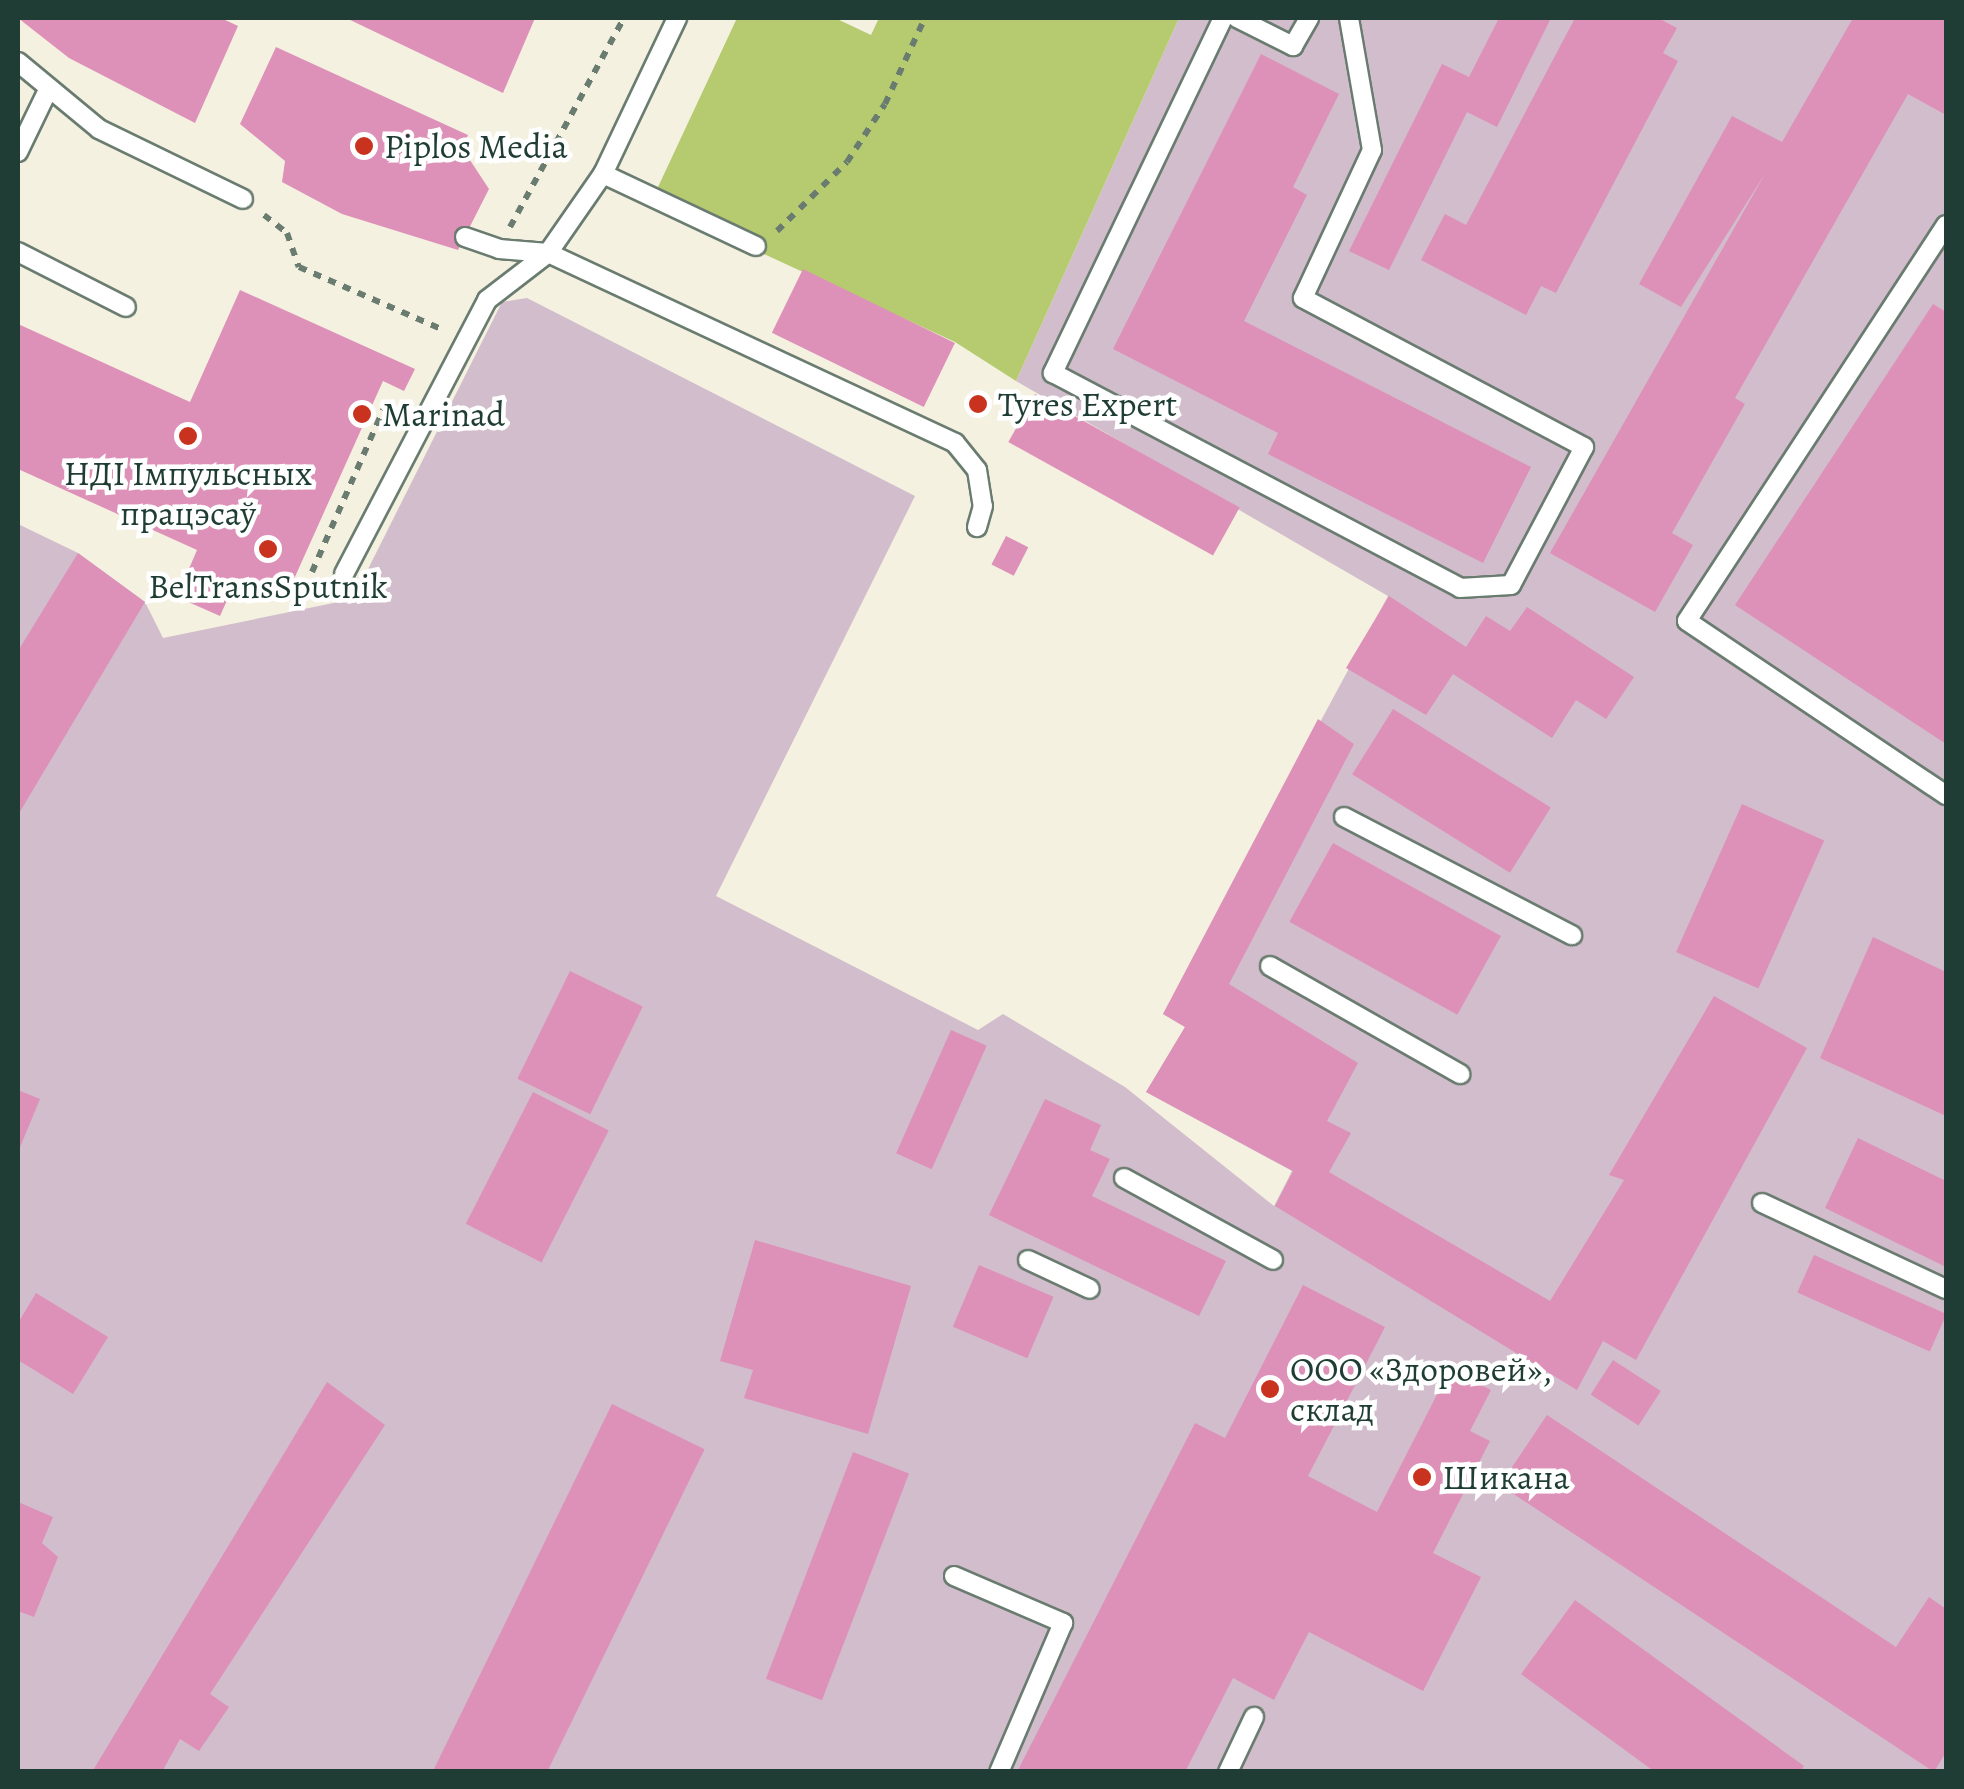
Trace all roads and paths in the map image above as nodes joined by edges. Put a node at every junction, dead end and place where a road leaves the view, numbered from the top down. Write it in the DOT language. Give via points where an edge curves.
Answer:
graph roads {
  1 [pos="677,18"];
  2 [pos="925,18"];
  3 [pos="1223,18"];
  4 [pos="1237,18"];
  5 [pos="1308,18"];
  6 [pos="1349,18"];
  7 [pos="18,62"];
  8 [pos="49,88"];
  9 [pos="18,152"];
  10 [pos="603,174"];
  11 [pos="243,199"];
  12 [pos="1946,225"];
  13 [pos="465,237"];
  14 [pos="756,246"];
  15 [pos="18,252"];
  16 [pos="548,254"];
  17 [pos="126,307"];
  18 [pos="444,330"];
  19 [pos="977,527"];
  20 [pos="344,574"];
  21 [pos="1946,795"];
  22 [pos="1344,817"];
  23 [pos="1572,935"];
  24 [pos="1270,966"];
  25 [pos="1460,1074"];
  26 [pos="1124,1178"];
  27 [pos="1762,1203"];
  28 [pos="1028,1260"];
  29 [pos="1273,1260"];
  30 [pos="1946,1289"];
  31 [pos="1090,1290"];
  32 [pos="954,1576"];
  33 [pos="1254,1717"];
  34 [pos="999,1772"];
  35 [pos="1228,1772"];
  1 -- 10 [label="lane"];
  2 -- 14 [label="path" via="885,104 848,162 807,208"];
  3 -- 6 [label="lane" via="1052,373 1460,588 1511,585 1584,446 1304,298 1372,150"];
  4 -- 5 [label="lane" via="1292,46"];
  7 -- 8 [label="lane"];
  8 -- 9 [label="lane"];
  8 -- 11 [label="lane" via="98,129"];
  10 -- 14 [label="lane"];
  10 -- 16 [label="lane"];
  11 -- 18 [label="path" via="286,234 299,267"];
  12 -- 21 [label="lane" via="1688,621"];
  13 -- 16 [label="lane"];
  15 -- 17 [label="lane"];
  16 -- 19 [label="lane" via="955,444 977,470 983,506"];
  16 -- 20 [label="lane" via="487,300"];
  22 -- 23 [label="lane"];
  24 -- 25 [label="lane"];
  26 -- 29 [label="lane"];
  27 -- 30 [label="lane"];
  28 -- 31 [label="lane"];
  32 -- 34 [label="lane" via="1063,1623"];
  33 -- 35 [label="lane"];
}
